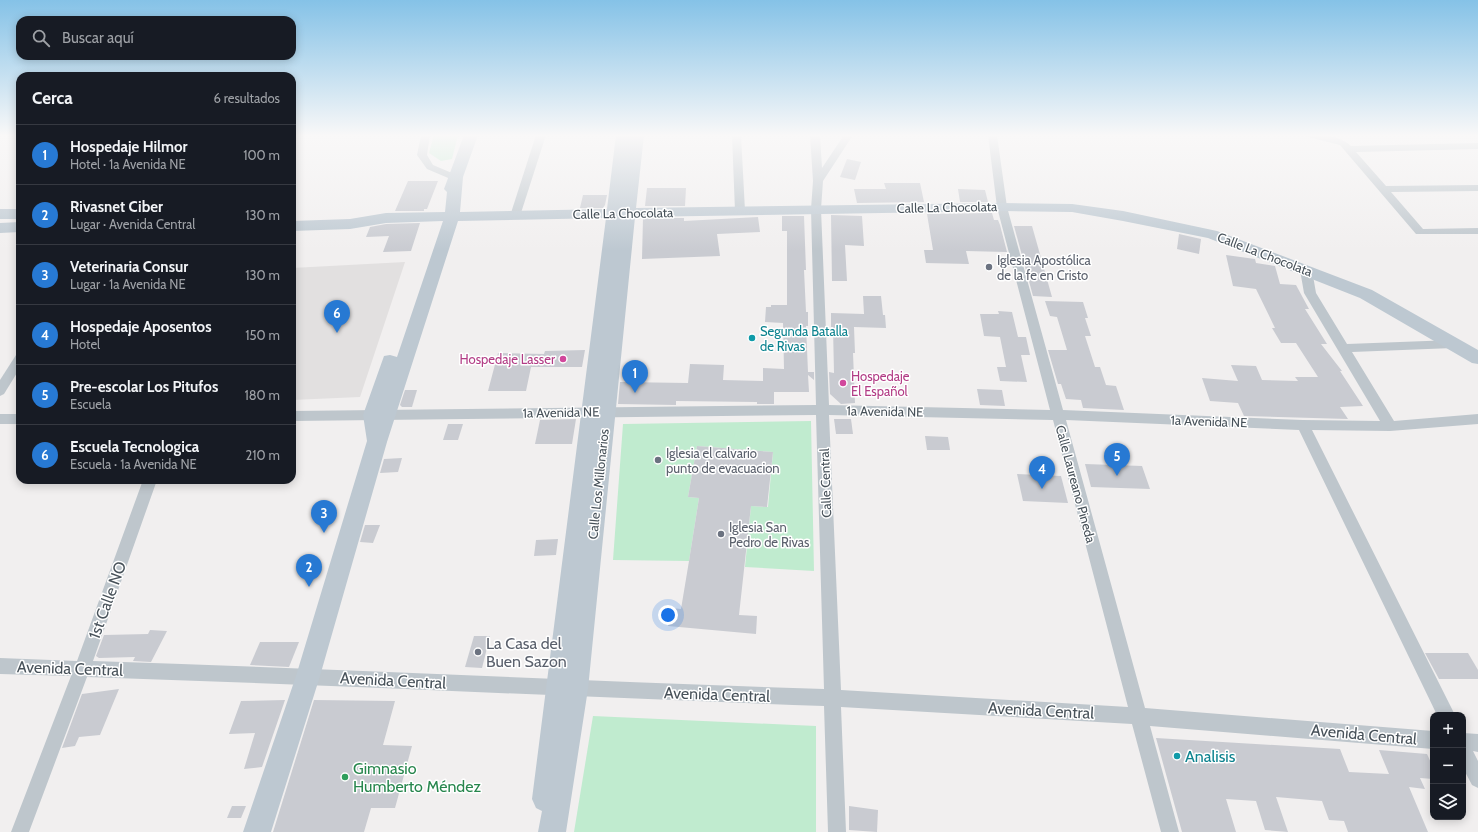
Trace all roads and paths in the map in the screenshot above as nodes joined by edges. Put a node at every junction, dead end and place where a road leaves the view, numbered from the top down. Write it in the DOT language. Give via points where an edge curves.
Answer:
graph roads {
  1 [pos="446,174"];
  2 [pos="457,174"];
  3 [pos="529,174"];
  4 [pos="623,174"];
  5 [pos="630,174"];
  6 [pos="738,174"];
  7 [pos="818,174"];
  8 [pos="823,174"];
  9 [pos="997,174"];
  10 [pos="1370,174"];
  11 [pos="456,178"];
  12 [pos="818,181"];
  13 [pos="1478,188"];
  14 [pos="1383,189"];
  15 [pos="1002,207"];
  16 [pos="816,209"];
  17 [pos="740,211"];
  18 [pos="296,213"];
  19 [pos="622,213"];
  20 [pos="0,214"];
  21 [pos="16,214"];
  22 [pos="515,216"];
  23 [pos="446,217"];
  24 [pos="386,218"];
  25 [pos="296,226"];
  26 [pos="16,227"];
  27 [pos="0,228"];
  28 [pos="1478,231"];
  29 [pos="1306,270"];
  30 [pos="1453,344"];
  31 [pos="1343,348"];
  32 [pos="1478,358"];
  33 [pos="16,364"];
  34 [pos="0,390"];
  35 [pos="822,410"];
  36 [pos="598,411"];
  37 [pos="379,415"];
  38 [pos="1057,415"];
  39 [pos="296,416"];
  40 [pos="0,419"];
  41 [pos="16,419"];
  42 [pos="1478,419"];
  43 [pos="1303,425"];
  44 [pos="1390,426"];
  45 [pos="149,484"];
  46 [pos="0,666"];
  47 [pos="82,669"];
  48 [pos="308,676"];
  49 [pos="567,688"];
  50 [pos="833,698"];
  51 [pos="1445,712"];
  52 [pos="1138,716"];
  53 [pos="1430,740"];
  54 [pos="1466,742"];
  55 [pos="1478,743"];
  56 [pos="1466,756"];
  57 [pos="1478,779"];
  58 [pos="20,832"];
  59 [pos="257,832"];
  60 [pos="541,832"];
  61 [pos="552,832"];
  62 [pos="837,832"];
  63 [pos="1170,832"];
  1 -- 11 [label="street"];
  2 -- 11 [label="street"];
  3 -- 22 [label="street"];
  4 -- 19 [label="street, Calle Los Millonarios"];
  5 -- 19 [label="street, Calle Los Millonarios"];
  6 -- 17 [label="street"];
  7 -- 12 [label="street, Calle Central"];
  8 -- 12 [label="street"];
  9 -- 15 [label="street, Calle Laureano Pineda"];
  10 -- 14 [label="street"];
  11 -- 23 [label="street"];
  12 -- 16 [label="street, Calle Central"];
  13 -- 14 [label="street"];
  14 -- 28 [label="street" via="1420,232"];
  15 -- 16 [label="street, Calle La Chocolata"];
  15 -- 29 [label="street, Calle La Chocolata" via="1072,208 1212,234"];
  15 -- 38 [label="street, Calle Laureano Pineda"];
  16 -- 17 [label="street, Calle La Chocolata"];
  16 -- 35 [label="street, Calle Central"];
  17 -- 19 [label="street, Calle La Chocolata"];
  18 -- 24 [label="street, Calle La Chocolata" via="354,212"];
  19 -- 22 [label="street, Calle La Chocolata"];
  19 -- 36 [label="street, Calle Los Millonarios"];
  20 -- 21 [label="street"];
  22 -- 23 [label="street, Calle La Chocolata"];
  23 -- 24 [label="street, Calle La Chocolata"];
  23 -- 37 [label="street"];
  24 -- 25 [label="street, Calle La Chocolata" via="350,224"];
  26 -- 27 [label="street"];
  29 -- 30 [label="street, Calle La Chocolata" via="1366,294"];
  29 -- 31 [label="street" via="1310,293"];
  30 -- 31 [label="street"];
  30 -- 32 [label="street, Calle La Chocolata"];
  31 -- 44 [label="street"];
  33 -- 34 [label="street"];
  35 -- 36 [label="street, 1a Avenida NE"];
  35 -- 38 [label="street, 1a Avenida NE"];
  35 -- 50 [label="street, Calle Central"];
  36 -- 37 [label="street, 1a Avenida NE"];
  36 -- 49 [label="street, Calle Los Millonarios"];
  37 -- 39 [label="street, 1a Avenida NE"];
  37 -- 48 [label="street" via="377,442"];
  38 -- 43 [label="street, 1a Avenida NE"];
  38 -- 52 [label="street, Calle Laureano Pineda"];
  40 -- 41 [label="street"];
  42 -- 44 [label="street, 1a Avenida NE"];
  43 -- 44 [label="street, 1a Avenida NE"];
  43 -- 51 [label="street"];
  45 -- 47 [label="street, 1st Calle NO"];
  46 -- 47 [label="street, Avenida Central"];
  47 -- 48 [label="street, Avenida Central"];
  47 -- 58 [label="street, 1st Calle NO"];
  48 -- 49 [label="street, Avenida Central"];
  48 -- 59 [label="street"];
  49 -- 50 [label="street, Avenida Central"];
  49 -- 60 [label="street, Calle Los Millonarios"];
  49 -- 61 [label="street, Calle Los Millonarios"];
  50 -- 52 [label="street, Avenida Central"];
  50 -- 62 [label="street, Calle Central"];
  52 -- 53 [label="street, Avenida Central"];
  52 -- 63 [label="street, Calle Laureano Pineda"];
  54 -- 55 [label="street"];
  56 -- 57 [label="street"];
}
